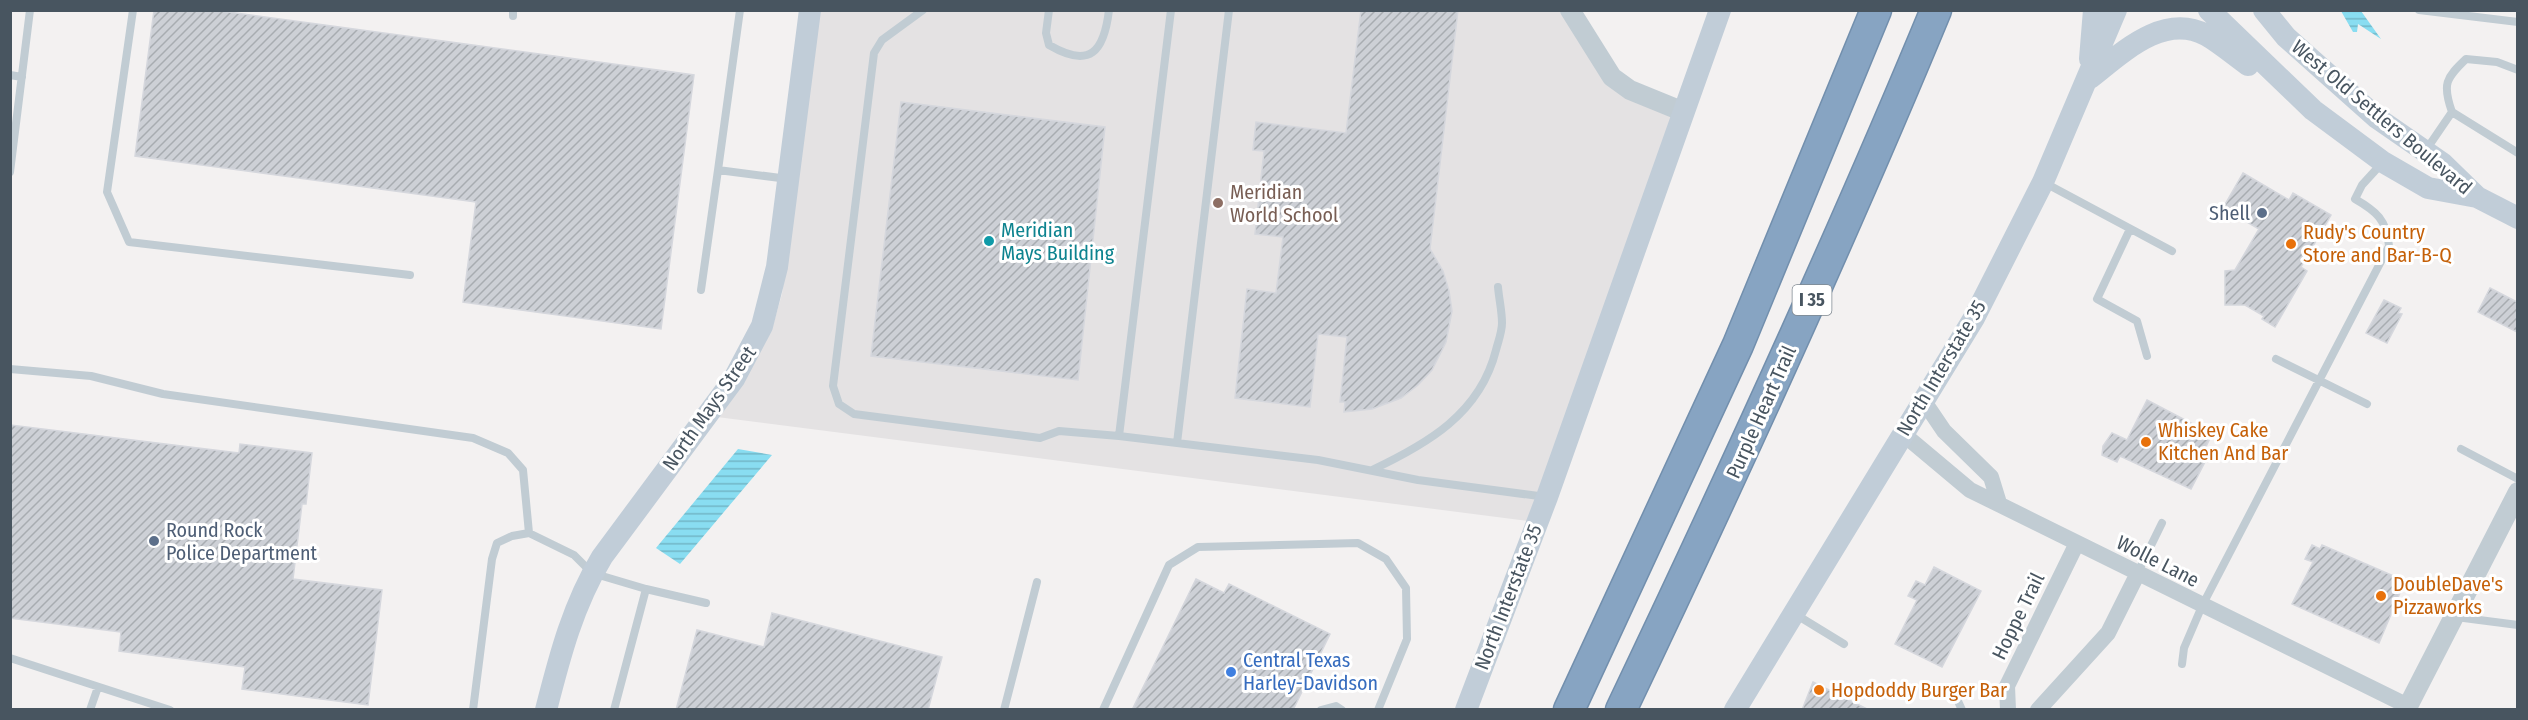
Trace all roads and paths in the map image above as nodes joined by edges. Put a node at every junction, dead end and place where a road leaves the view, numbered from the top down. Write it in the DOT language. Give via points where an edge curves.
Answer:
graph roads {
  1 [pos="30,10"];
  2 [pos="133,10"];
  3 [pos="740,10"];
  4 [pos="810,10"];
  5 [pos="923,10"];
  6 [pos="1049,10"];
  7 [pos="1109,10"];
  8 [pos="1171,10"];
  9 [pos="1229,10"];
  10 [pos="1570,10"];
  11 [pos="1876,10"];
  12 [pos="1936,10"];
  13 [pos="2094,10"];
  14 [pos="2116,10"];
  15 [pos="2209,10"];
  16 [pos="2264,10"];
  17 [pos="2272,10"];
  18 [pos="2419,10"];
  19 [pos="2445,12"];
  20 [pos="1719,14"];
  21 [pos="2517,22"];
  22 [pos="2286,37"];
  23 [pos="2517,70"];
  24 [pos="10,75"];
  25 [pos="22,77"];
  26 [pos="2089,79"];
  27 [pos="1655,100"];
  28 [pos="2313,110"];
  29 [pos="1684,112"];
  30 [pos="2452,112"];
  31 [pos="1673,142"];
  32 [pos="2425,152"];
  33 [pos="2517,153"];
  34 [pos="2383,162"];
  35 [pos="718,170"];
  36 [pos="10,172"];
  37 [pos="788,179"];
  38 [pos="2043,182"];
  39 [pos="2477,197"];
  40 [pos="2517,218"];
  41 [pos="2130,229"];
  42 [pos="2172,251"];
  43 [pos="410,275"];
  44 [pos="1497,287"];
  45 [pos="700,290"];
  46 [pos="2147,356"];
  47 [pos="2276,359"];
  48 [pos="10,369"];
  49 [pos="2319,381"];
  50 [pos="1923,400"];
  51 [pos="2367,404"];
  52 [pos="1902,434"];
  53 [pos="1119,436"];
  54 [pos="1177,443"];
  55 [pos="2461,449"];
  56 [pos="1371,470"];
  57 [pos="2517,479"];
  58 [pos="2517,492"];
  59 [pos="1546,497"];
  60 [pos="2000,503"];
  61 [pos="2162,523"];
  62 [pos="529,533"];
  63 [pos="2077,543"];
  64 [pos="592,573"];
  65 [pos="2137,575"];
  66 [pos="1037,582"];
  67 [pos="1680,586"];
  68 [pos="646,589"];
  69 [pos="706,603"];
  70 [pos="2202,606"];
  71 [pos="1794,613"];
  72 [pos="2454,616"];
  73 [pos="2517,625"];
  74 [pos="1844,644"];
  75 [pos="10,658"];
  76 [pos="2182,664"];
  77 [pos="98,687"];
  78 [pos="1957,699"];
  79 [pos="2407,708"];
  80 [pos="90,710"];
  81 [pos="170,710"];
  82 [pos="473,710"];
  83 [pos="546,710"];
  84 [pos="614,710"];
  85 [pos="1004,710"];
  86 [pos="1103,710"];
  87 [pos="1321,710"];
  88 [pos="1342,710"];
  89 [pos="1378,710"];
  90 [pos="1466,710"];
  91 [pos="1569,710"];
  92 [pos="1621,710"];
  93 [pos="1630,710"];
  94 [pos="1735,710"];
  95 [pos="1962,710"];
  96 [pos="2008,710"];
  97 [pos="2038,710"];
  1 -- 25 [label="lane"];
  2 -- 43 [label="lane" via="107,192 129,242"];
  3 -- 35 [label="lane"];
  4 -- 37 [label="main road, North Mays Street"];
  5 -- 53 [label="lane" via="882,40 874,53 833,386 839,404 854,414 1040,438 1059,431"];
  6 -- 7 [label="lane" via="1048,45 1084,56 1099,49 1107,34"];
  8 -- 53 [label="lane"];
  9 -- 54 [label="lane"];
  10 -- 27 [label="street" via="1611,76 1630,90"];
  11 -- 91 [label="highway, I 35" via="1738,345"];
  12 -- 67 [label="highway, Purple Heart Trail / I 35" via="1828,264"];
  13 -- 26 [label="main road"];
  14 -- 26 [label="main road, North Interstate 35"];
  15 -- 28 [label="main road, West Old Settlers Boulevard"];
  16 -- 22 [label="main road"];
  17 -- 22 [label="main road"];
  18 -- 19 [label="lane"];
  19 -- 21 [label="lane"];
  20 -- 29 [label="main road, North Interstate 35"];
  22 -- 32 [label="main road, West Old Settlers Boulevard" via="2377,118"];
  23 -- 30 [label="lane" via="2497,62 2466,58 2448,75 2446,95"];
  24 -- 25 [label="lane"];
  25 -- 36 [label="lane"];
  26 -- 28 [label="main road" via="2135,44 2163,31 2183,28 2204,34"];
  26 -- 38 [label="main road, North Interstate 35"];
  27 -- 29 [label="street"];
  27 -- 31 [label="street" via="1668,117"];
  28 -- 34 [label="main road, West Old Settlers Boulevard"];
  29 -- 31 [label="main road, North Interstate 35"];
  30 -- 32 [label="lane"];
  30 -- 33 [label="lane"];
  31 -- 59 [label="main road, North Interstate 35"];
  32 -- 39 [label="main road, West Old Settlers Boulevard"];
  34 -- 39 [label="main road, West Old Settlers Boulevard" via="2428,188"];
  34 -- 49 [label="lane" via="2355,199 2383,219 2389,246"];
  35 -- 37 [label="lane"];
  35 -- 45 [label="lane"];
  37 -- 64 [label="main road, North Mays Street" via="771,297 750,353"];
  38 -- 41 [label="lane"];
  38 -- 50 [label="main road, North Interstate 35" via="1974,318"];
  39 -- 40 [label="main road, West Old Settlers Boulevard"];
  41 -- 42 [label="lane"];
  41 -- 46 [label="lane" via="2097,299 2137,321"];
  44 -- 56 [label="lane" via="1502,325 1491,368 1476,394 1450,425 1420,447"];
  47 -- 49 [label="lane"];
  48 -- 62 [label="lane" via="91,376 163,394 473,438 508,453 523,470"];
  49 -- 51 [label="lane"];
  49 -- 70 [label="lane"];
  50 -- 52 [label="main road, North Interstate 35"];
  50 -- 60 [label="street" via="1944,431 1991,477"];
  52 -- 60 [label="street, Wolle Lane" via="1970,490"];
  52 -- 71 [label="main road, North Interstate 35"];
  53 -- 54 [label="lane"];
  54 -- 56 [label="lane"];
  55 -- 57 [label="lane"];
  56 -- 59 [label="lane"];
  58 -- 72 [label="street"];
  59 -- 90 [label="main road, North Interstate 35"];
  60 -- 63 [label="street, Wolle Lane"];
  61 -- 65 [label="lane"];
  62 -- 64 [label="lane" via="574,555"];
  62 -- 82 [label="lane" via="497,543"];
  63 -- 65 [label="street, Wolle Lane"];
  63 -- 96 [label="street, Hoppe Trail" via="2007,686"];
  64 -- 68 [label="lane"];
  64 -- 83 [label="main road, North Mays Street" via="566,635"];
  65 -- 70 [label="street, Wolle Lane"];
  65 -- 97 [label="street" via="2108,633"];
  66 -- 85 [label="lane"];
  67 -- 92 [label="highway, Purple Heart Trail / I 35"];
  67 -- 93 [label="highway"];
  68 -- 69 [label="lane"];
  68 -- 84 [label="lane"];
  70 -- 76 [label="lane" via="2184,648"];
  70 -- 79 [label="street, Wolle Lane"];
  71 -- 74 [label="lane"];
  71 -- 94 [label="main road, North Interstate 35"];
  72 -- 73 [label="lane"];
  72 -- 79 [label="street"];
  75 -- 77 [label="lane"];
  77 -- 80 [label="lane"];
  77 -- 81 [label="lane"];
  78 -- 95 [label="lane"];
  86 -- 89 [label="lane" via="1169,565 1198,547 1358,543 1386,559 1406,588 1407,639"];
  87 -- 88 [label="lane" via="1336,706"];
}
